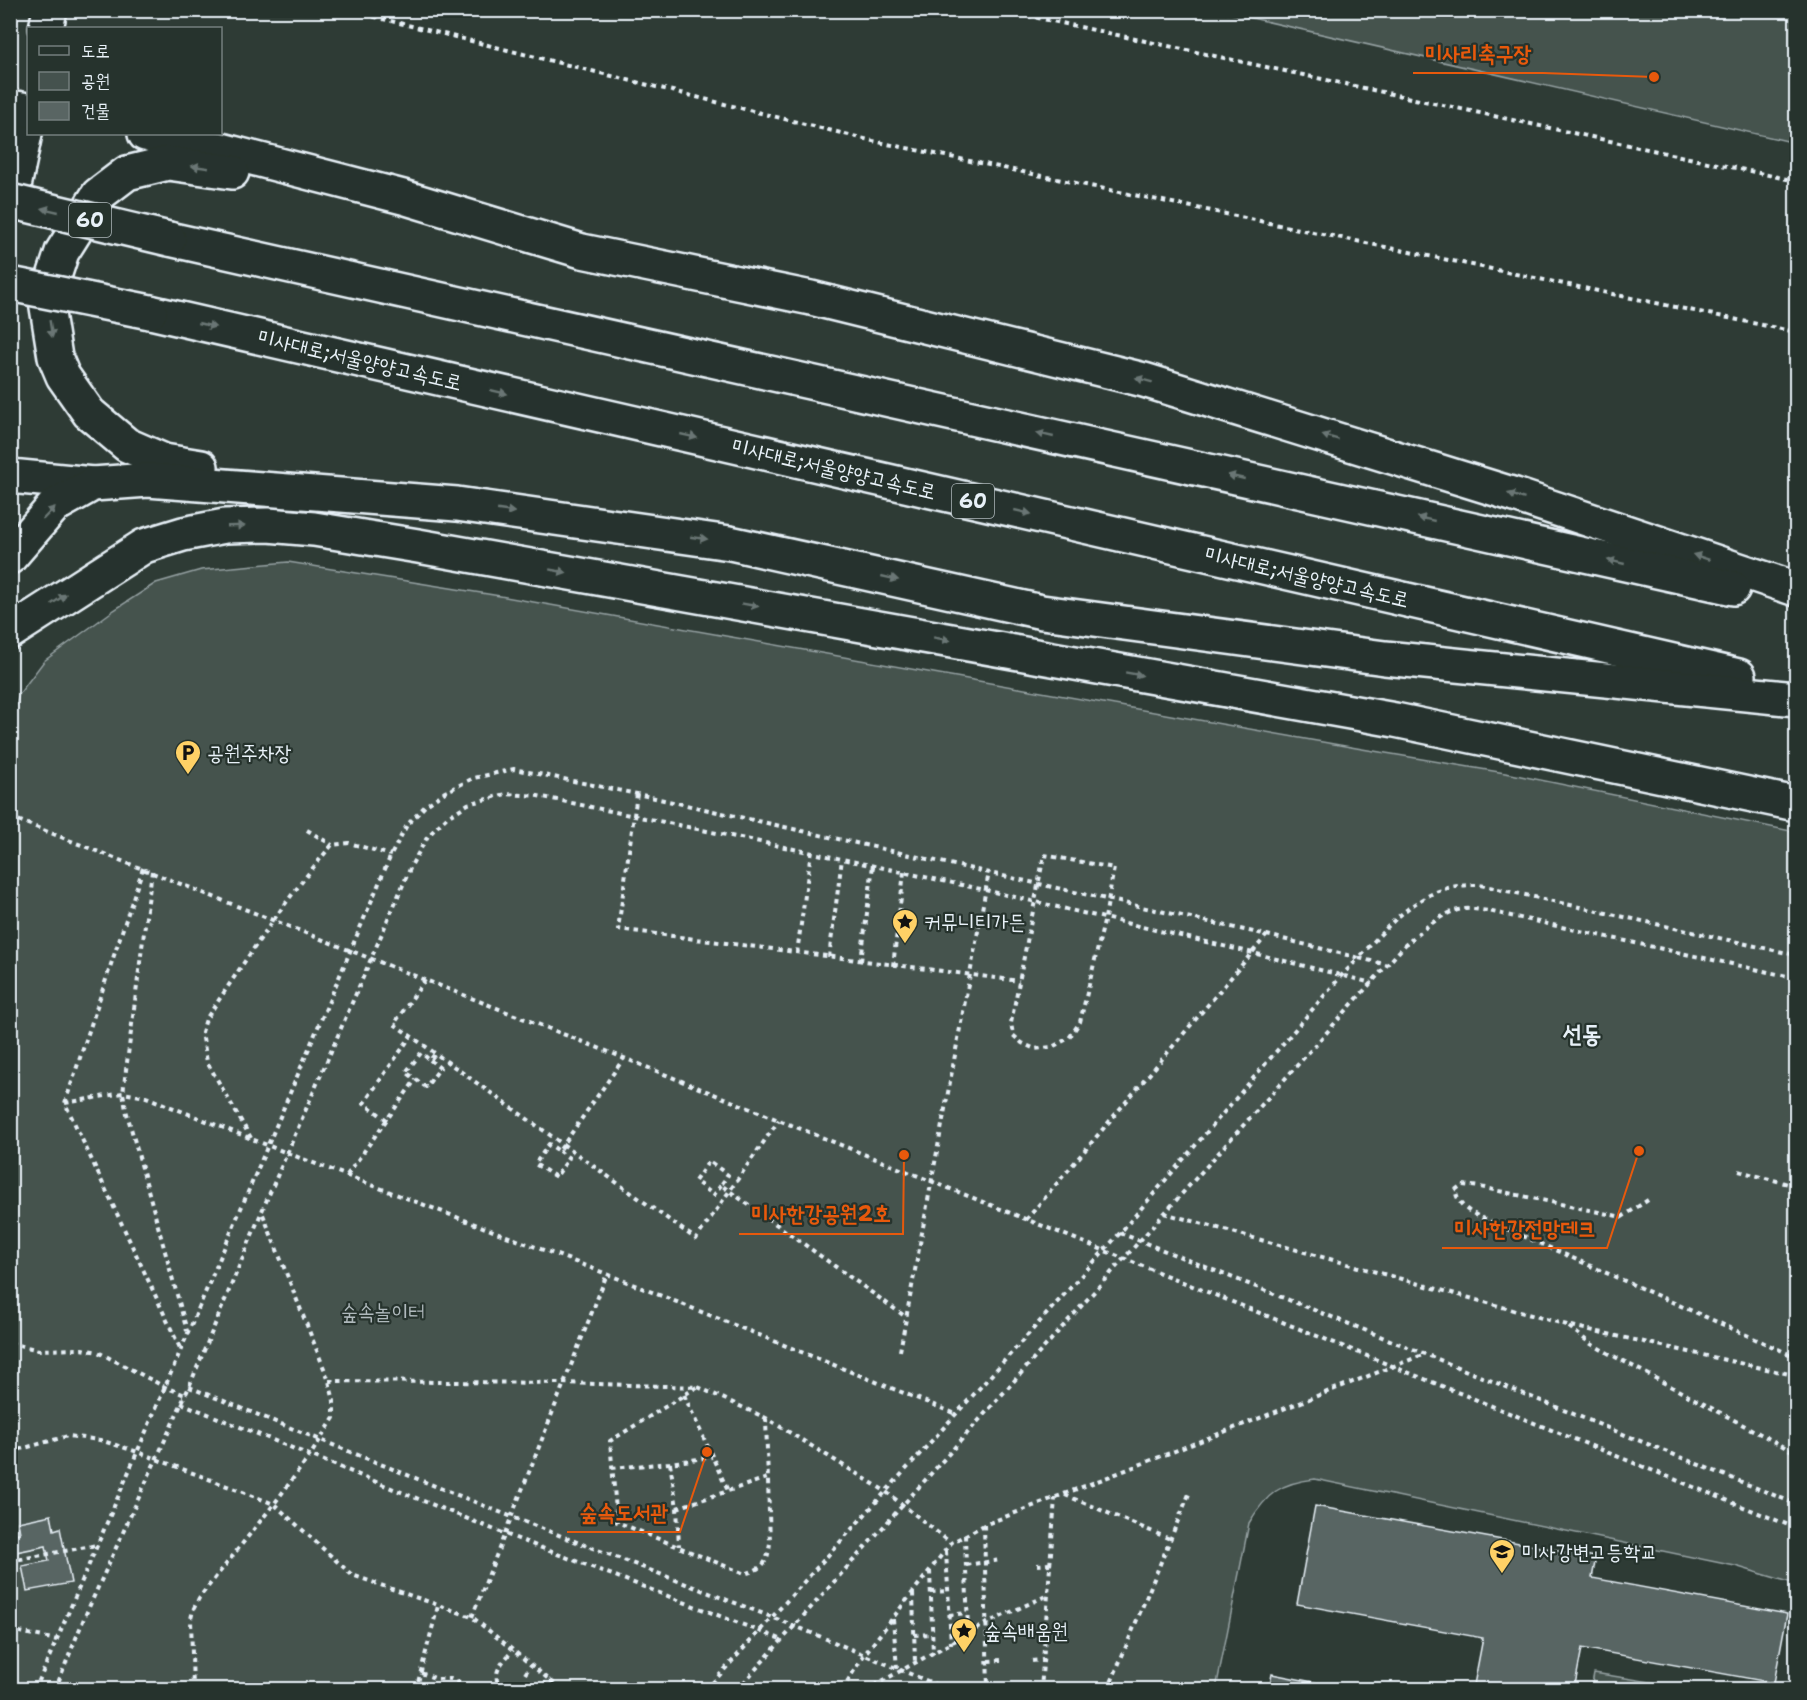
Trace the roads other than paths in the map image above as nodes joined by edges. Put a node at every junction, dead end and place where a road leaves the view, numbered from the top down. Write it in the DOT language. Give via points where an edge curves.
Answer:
graph roads {
  1 [pos="50,10"];
  2 [pos="46,27"];
  3 [pos="10,107"];
  4 [pos="27,110"];
  5 [pos="27,124"];
  6 [pos="150,135"];
  7 [pos="403,197"];
  8 [pos="10,201"];
  9 [pos="10,206"];
  10 [pos="10,284"];
  11 [pos="10,476"];
  12 [pos="93,484"];
  13 [pos="457,504"];
  14 [pos="10,557"];
  15 [pos="1797,589"];
  16 [pos="1797,602"];
  17 [pos="10,632"];
  18 [pos="1797,689"];
  19 [pos="1797,699"];
  20 [pos="1797,804"];
  1 -- 2 [label="main road"];
  3 -- 4 [label="main road"];
  5 -- 9 [label="main road"];
  6 -- 7 [label="main road"];
  7 -- 13 [label="main road, one-way" via="168,163 127,173 98,195 62,252 46,301 55,357 63,376 89,413 127,445 164,461"];
  15 -- 7 [label="main road, one-way" via="1515,495 1144,380 811,298 582,251"];
  16 -- 8 [label="main road, 60, one-way, bridge"];
  10 -- 18 [label="main road, 미사대로;서울양양고속도로 / 60, one-way, bridge" via="150,312"];
  11 -- 12 [label="main road"];
  12 -- 13 [label="main road" via="148,480"];
  14 -- 12 [label="main road, one-way" via="54,506"];
  13 -- 19 [label="main road, one-way" via="730,543 1042,612 1385,658"];
  17 -- 20 [label="main road, one-way" via="144,546 225,526 268,525 418,546 1395,720"];
}
